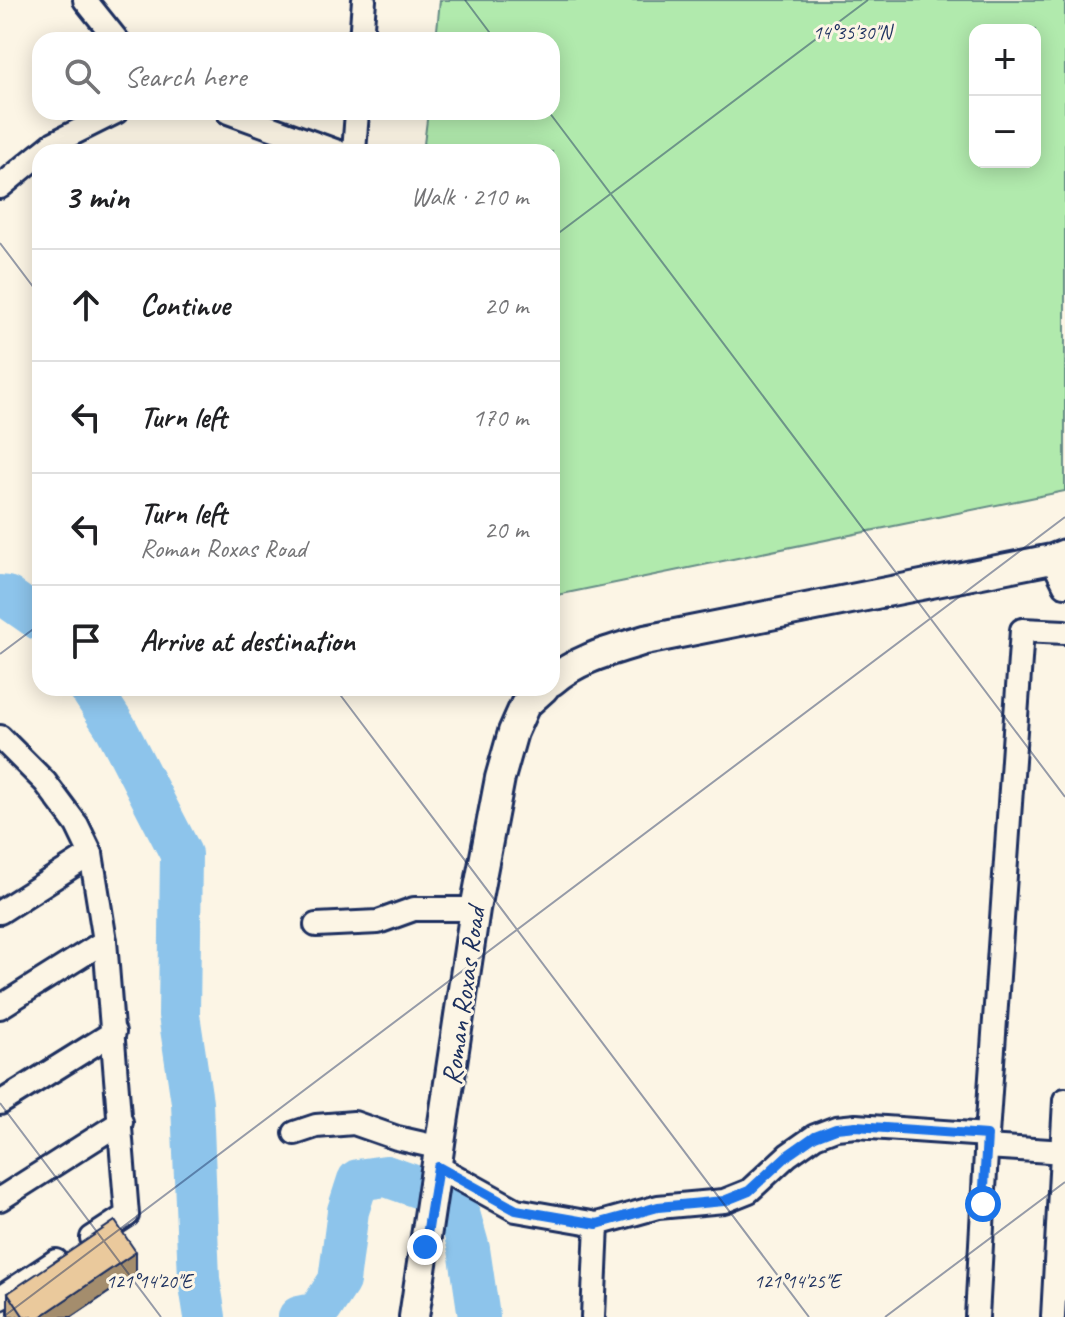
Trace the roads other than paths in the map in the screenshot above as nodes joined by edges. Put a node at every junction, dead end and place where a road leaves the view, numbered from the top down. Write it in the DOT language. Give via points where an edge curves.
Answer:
graph roads {
  1 [pos="85,0"];
  2 [pos="364,0"];
  3 [pos="111,32"];
  4 [pos="362,32"];
  5 [pos="100,120"];
  6 [pos="250,120"];
  7 [pos="356,120"];
  8 [pos="53,144"];
  9 [pos="316,144"];
  10 [pos="355,144"];
  11 [pos="32,160"];
  12 [pos="0,187"];
  13 [pos="1058,557"];
  14 [pos="1065,585"];
  15 [pos="1065,632"];
  16 [pos="560,674"];
  17 [pos="529,696"];
  18 [pos="0,737"];
  19 [pos="91,854"];
  20 [pos="475,909"];
  21 [pos="0,912"];
  22 [pos="316,925"];
  23 [pos="105,941"];
  24 [pos="0,1007"];
  25 [pos="114,1032"];
  26 [pos="1065,1100"];
  27 [pos="0,1103"];
  28 [pos="121,1122"];
  29 [pos="295,1133"];
  30 [pos="987,1141"];
  31 [pos="1063,1152"];
  32 [pos="437,1169"];
  33 [pos="0,1199"];
  34 [pos="597,1224"];
  35 [pos="2,1291"];
  36 [pos="414,1317"];
  37 [pos="593,1317"];
  38 [pos="977,1317"];
  39 [pos="1053,1317"];
  1 -- 3 [label="street"];
  2 -- 4 [label="street"];
  5 -- 8 [label="street"];
  6 -- 9 [label="street"];
  7 -- 10 [label="street"];
  11 -- 12 [label="street"];
  13 -- 14 [label="street"];
  13 -- 16 [label="main road" via="645,640 600,653"];
  15 -- 30 [label="street" via="1022,630"];
  17 -- 20 [label="main road, Roman Roxas Road" via="500,778"];
  18 -- 19 [label="street" via="45,782"];
  19 -- 21 [label="street"];
  19 -- 23 [label="street"];
  20 -- 22 [label="street" via="414,909 378,922"];
  20 -- 32 [label="main road, Roman Roxas Road"];
  23 -- 24 [label="street"];
  23 -- 25 [label="street"];
  25 -- 27 [label="street"];
  25 -- 28 [label="street"];
  26 -- 31 [label="street"];
  28 -- 33 [label="street"];
  28 -- 35 [label="street" via="127,1215"];
  29 -- 32 [label="street" via="354,1123 397,1138"];
  30 -- 31 [label="street"];
  30 -- 34 [label="street" via="836,1128 800,1146 749,1191 724,1201 658,1207"];
  30 -- 38 [label="street"];
  31 -- 39 [label="street"];
  32 -- 34 [label="street" via="516,1210"];
  32 -- 36 [label="main road, Roman Roxas Road"];
  34 -- 37 [label="street"];
}
